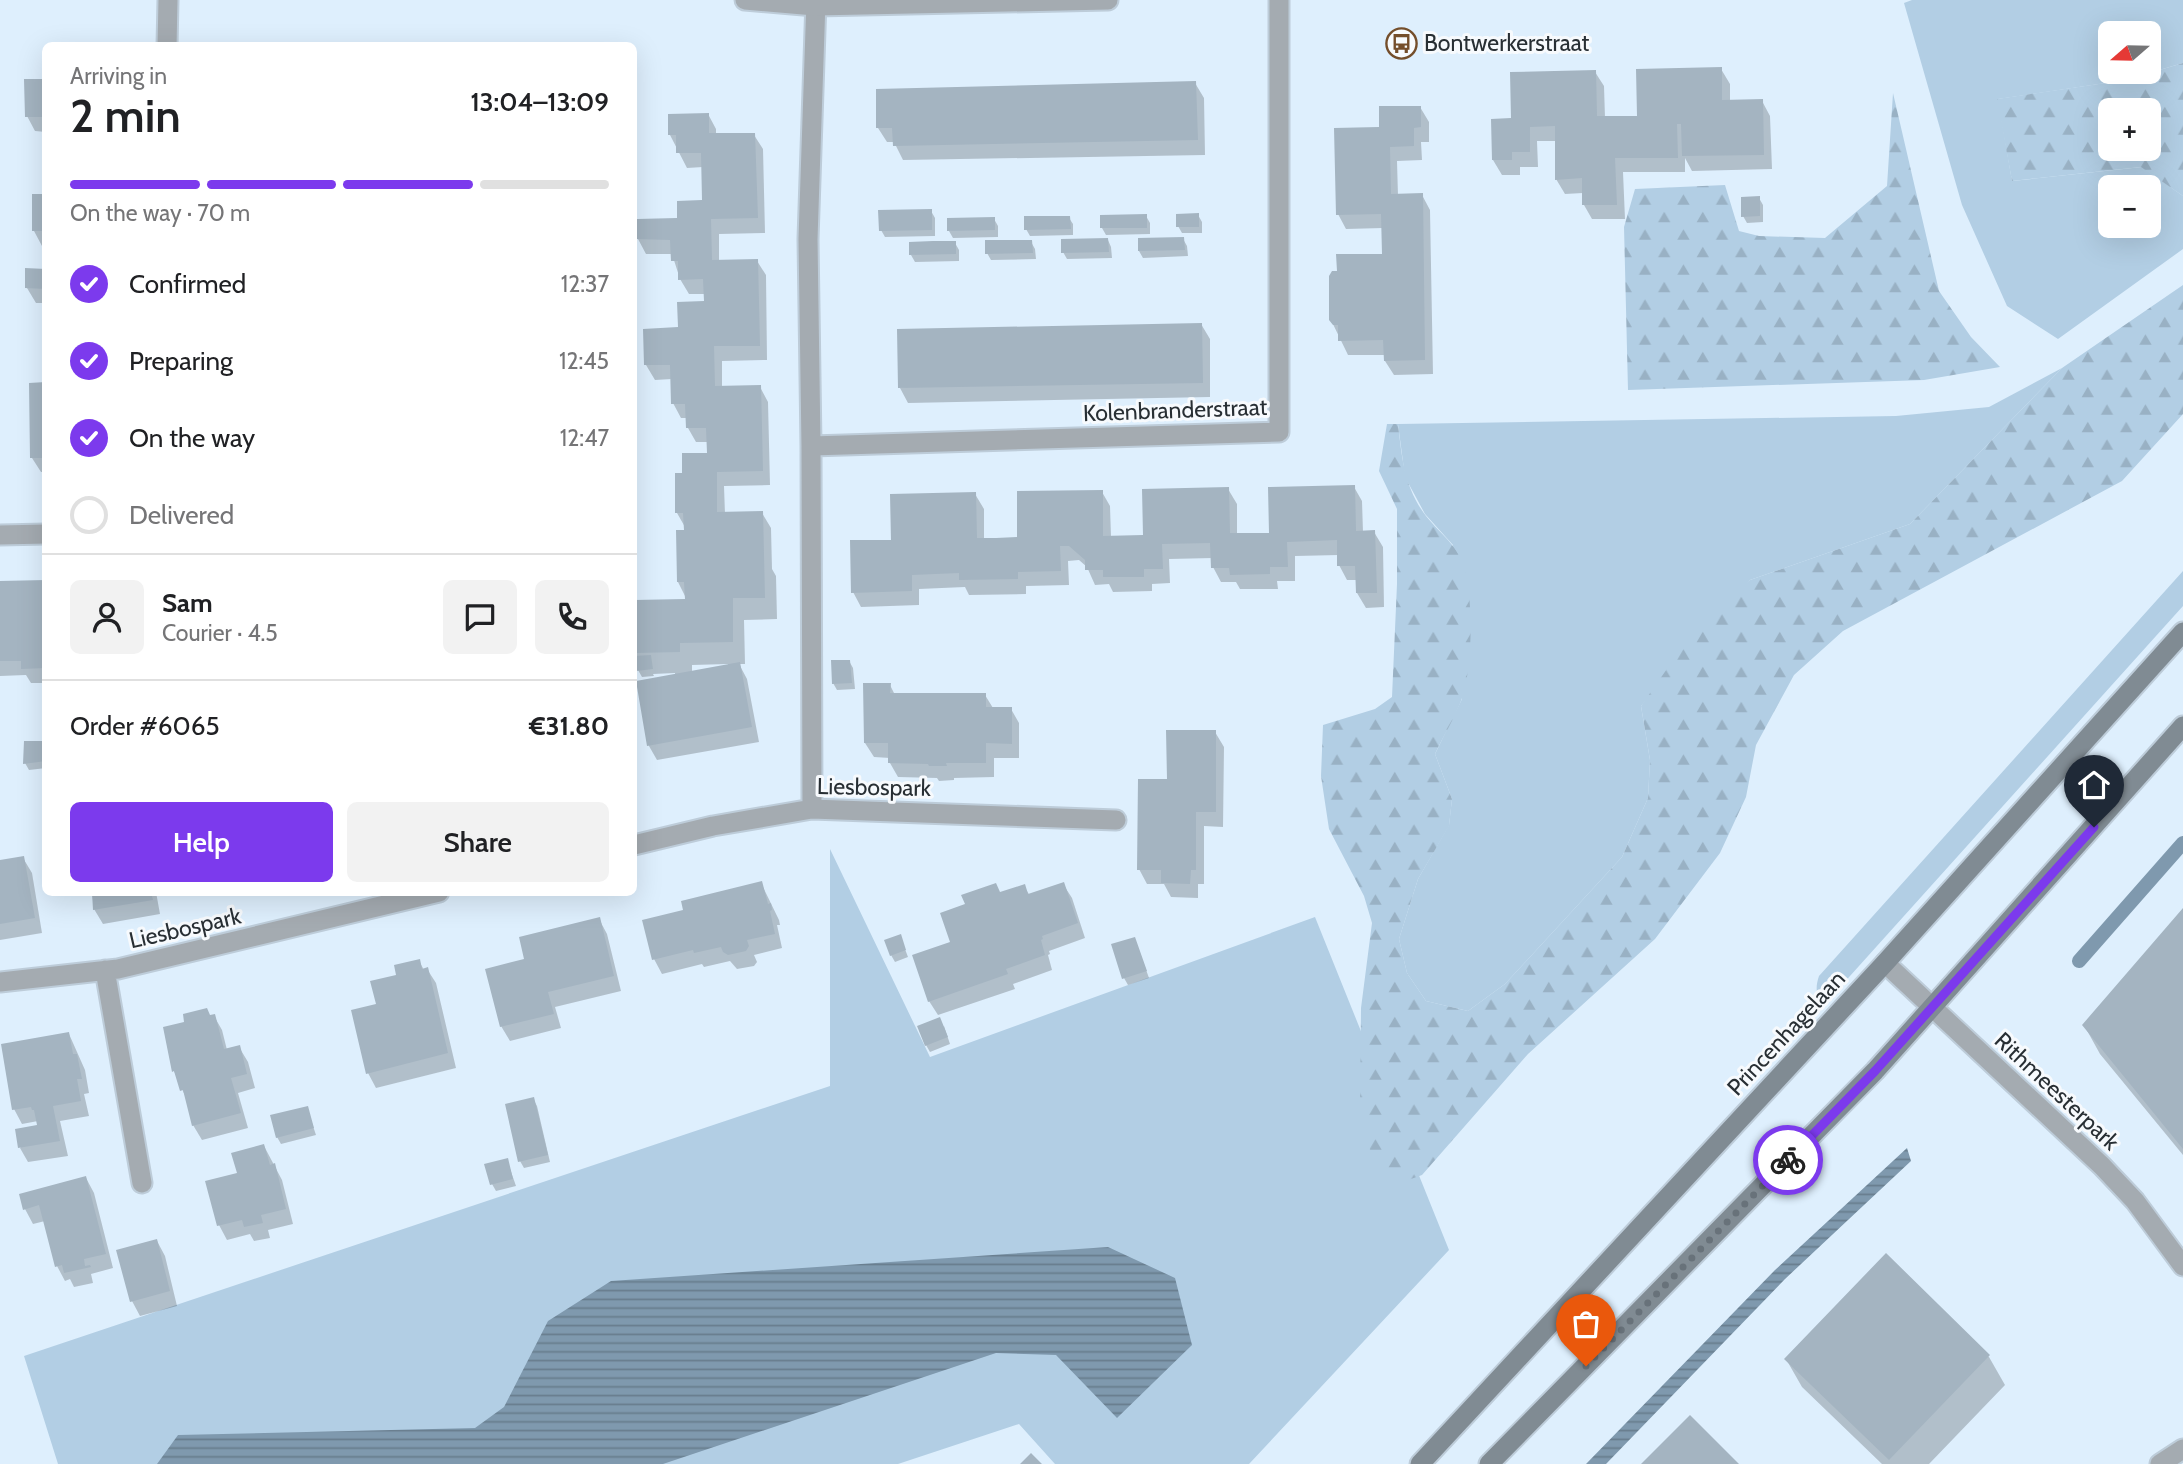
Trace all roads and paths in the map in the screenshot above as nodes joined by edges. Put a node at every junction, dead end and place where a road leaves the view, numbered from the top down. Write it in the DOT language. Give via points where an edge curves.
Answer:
graph roads {
  1 [pos="169,0"];
  2 [pos="745,0"];
  3 [pos="1108,0"];
  4 [pos="1279,0"];
  5 [pos="816,3"];
  6 [pos="167,42"];
  7 [pos="811,446"];
  8 [pos="42,534"];
  9 [pos="0,535"];
  10 [pos="2183,632"];
  11 [pos="2183,726"];
  12 [pos="812,809"];
  13 [pos="1116,820"];
  14 [pos="637,844"];
  15 [pos="423,896"];
  16 [pos="1885,963"];
  17 [pos="105,971"];
  18 [pos="0,982"];
  19 [pos="1933,1007"];
  20 [pos="142,1183"];
  21 [pos="2183,1266"];
  22 [pos="2183,1449"];
  23 [pos="1420,1464"];
  24 [pos="1489,1464"];
  25 [pos="2160,1464"];
  1 -- 6 [label="street"];
  2 -- 5 [label="street"];
  3 -- 5 [label="street"];
  4 -- 7 [label="street, Kolenbranderstraat" via="1279,432"];
  5 -- 7 [label="street" via="808,239"];
  7 -- 12 [label="street"];
  8 -- 9 [label="street"];
  10 -- 16 [label="main road, Princenhagelaan"];
  11 -- 19 [label="main road"];
  12 -- 13 [label="street, Liesbospark"];
  12 -- 14 [label="street, Liesbospark"];
  15 -- 17 [label="street, Liesbospark"];
  16 -- 19 [label="street, Rithmeesterpark"];
  16 -- 23 [label="main road, Princenhagelaan"];
  17 -- 18 [label="street, Liesbospark"];
  17 -- 20 [label="street, Liesbospark"];
  19 -- 21 [label="street, Rithmeesterpark" via="2102,1166"];
  19 -- 24 [label="main road"];
  22 -- 25 [label="street"];
}
